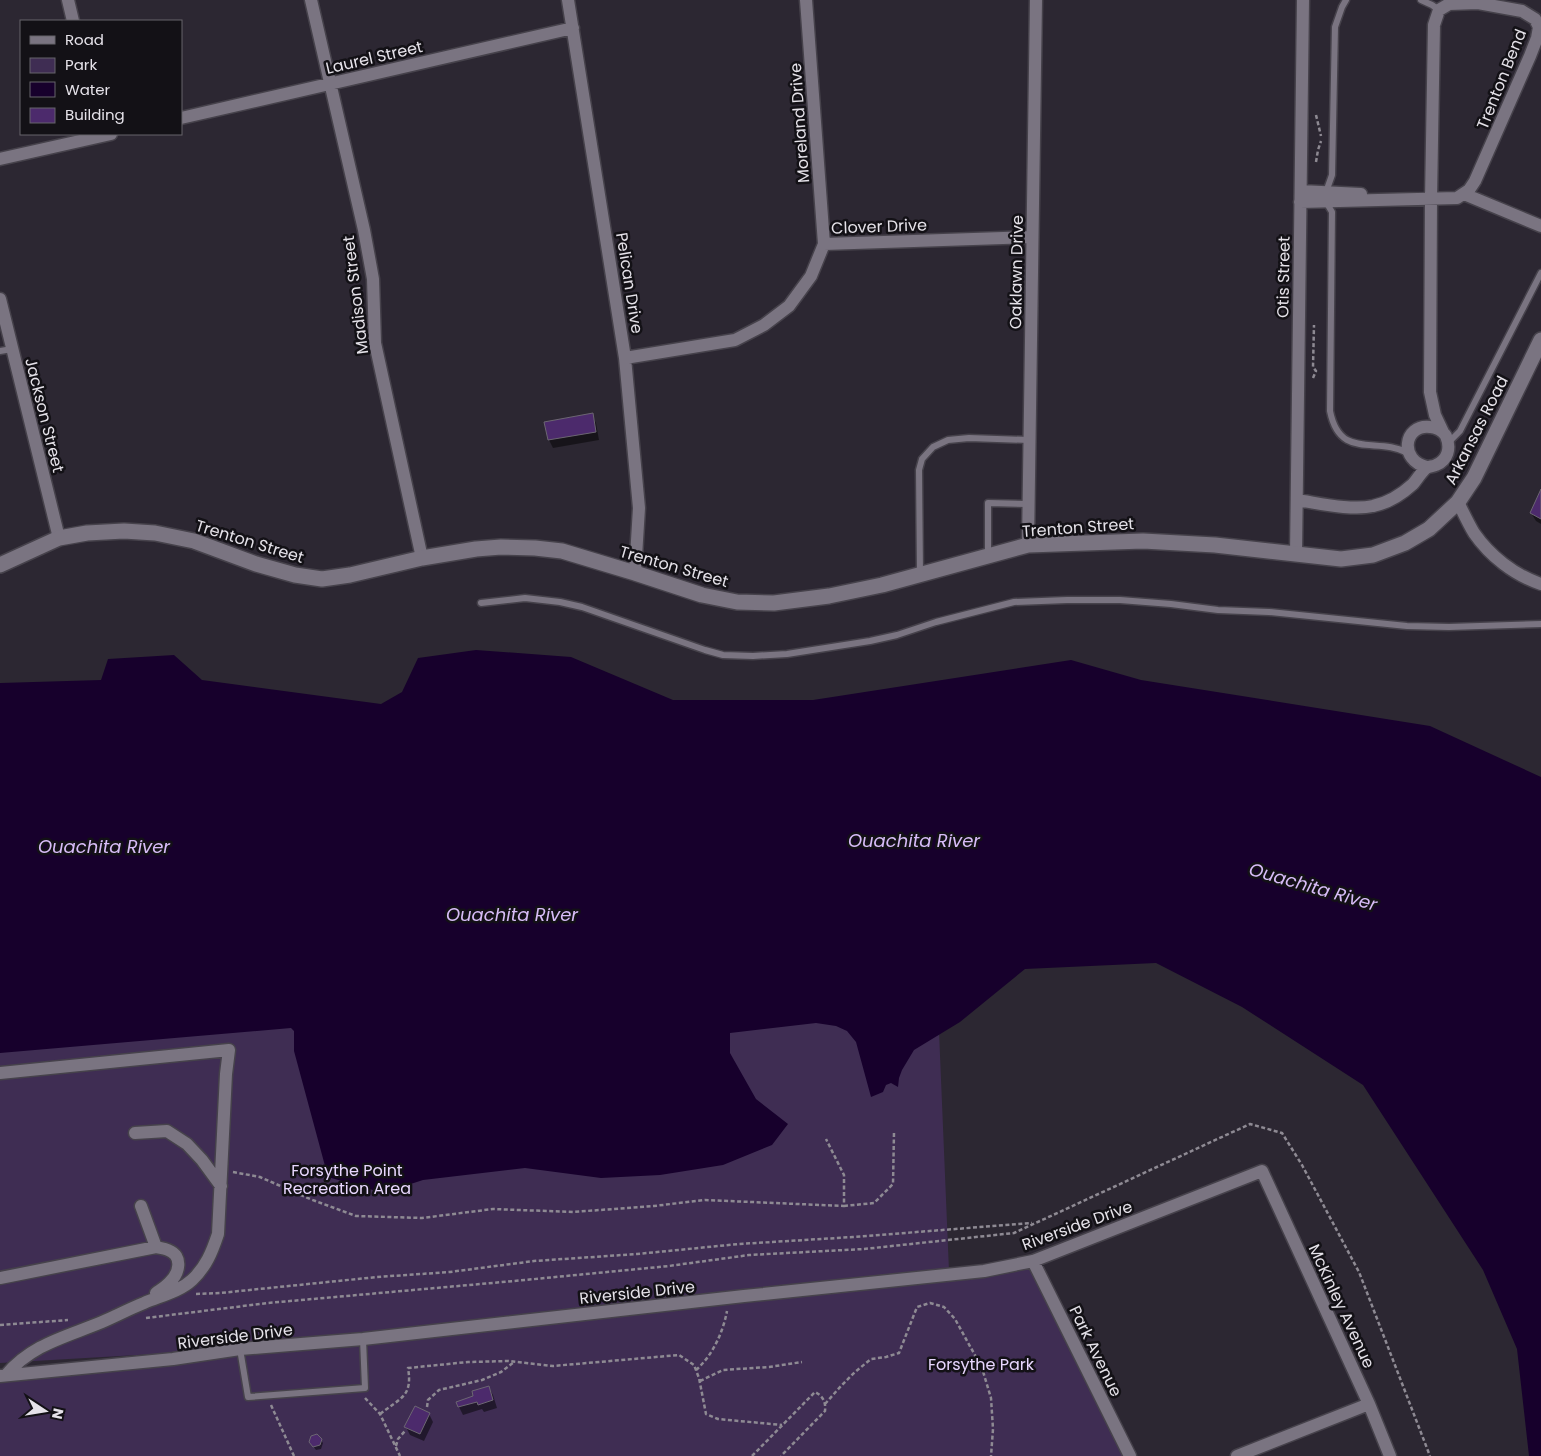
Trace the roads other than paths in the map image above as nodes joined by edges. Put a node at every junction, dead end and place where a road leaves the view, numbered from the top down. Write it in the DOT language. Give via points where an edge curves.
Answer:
graph roads {
  1 [pos="68,0"];
  2 [pos="311,0"];
  3 [pos="568,0"];
  4 [pos="806,0"];
  5 [pos="1036,0"];
  6 [pos="1303,0"];
  7 [pos="1346,0"];
  8 [pos="1421,0"];
  9 [pos="1439,10"];
  10 [pos="1538,18"];
  11 [pos="73,20"];
  12 [pos="573,28"];
  13 [pos="330,84"];
  14 [pos="182,118"];
  15 [pos="103,135"];
  16 [pos="0,159"];
  17 [pos="1464,194"];
  18 [pos="1300,196"];
  19 [pos="1326,197"];
  20 [pos="1430,199"];
  21 [pos="1541,226"];
  22 [pos="1032,237"];
  23 [pos="824,244"];
  24 [pos="1541,273"];
  25 [pos="0,299"];
  26 [pos="1541,340"];
  27 [pos="6,350"];
  28 [pos="625,358"];
  29 [pos="1537,358"];
  30 [pos="1446,437"];
  31 [pos="1029,440"];
  32 [pos="1408,453"];
  33 [pos="1427,467"];
  34 [pos="1297,500"];
  35 [pos="1458,502"];
  36 [pos="1028,504"];
  37 [pos="59,538"];
  38 [pos="1406,543"];
  39 [pos="1028,545"];
  40 [pos="1296,554"];
  41 [pos="988,557"];
  42 [pos="422,558"];
  43 [pos="0,565"];
  44 [pos="635,573"];
  45 [pos="920,575"];
  46 [pos="1541,584"];
  47 [pos="481,603"];
  48 [pos="1541,624"];
  49 [pos="0,1073"];
  50 [pos="135,1133"];
  51 [pos="1262,1171"];
  52 [pos="221,1186"];
  53 [pos="141,1206"];
  54 [pos="156,1247"];
  55 [pos="1033,1261"];
  56 [pos="0,1278"];
  57 [pos="137,1306"];
  58 [pos="362,1339"];
  59 [pos="240,1349"];
  60 [pos="3,1375"];
  61 [pos="1369,1404"];
  62 [pos="1130,1456"];
  63 [pos="1237,1456"];
  64 [pos="1390,1456"];
  1 -- 11 [label="street"];
  2 -- 13 [label="street, Madison Street"];
  3 -- 12 [label="street, Pelican Drive"];
  4 -- 23 [label="street, Moreland Drive"];
  5 -- 22 [label="street, Oaklawn Drive"];
  6 -- 18 [label="street, Otis Street"];
  7 -- 19 [label="lane" via="1334,27 1332,175"];
  8 -- 9 [label="lane"];
  9 -- 10 [label="street, Trenton Bend" via="1449,4 1478,3 1522,11"];
  9 -- 20 [label="street" via="1434,25"];
  10 -- 17 [label="street, Trenton Bend" via="1537,38 1530,56 1475,181"];
  12 -- 13 [label="street, Laurel Street"];
  12 -- 28 [label="street, Pelican Drive"];
  13 -- 14 [label="street, Laurel Street"];
  13 -- 42 [label="street, Madison Street" via="364,230 373,279 375,343"];
  15 -- 16 [label="street"];
  17 -- 20 [label="street" via="1457,198"];
  17 -- 21 [label="street"];
  18 -- 19 [label="street"];
  18 -- 34 [label="street, Otis Street"];
  19 -- 20 [label="street"];
  19 -- 32 [label="lane" via="1332,212 1332,421 1344,439 1351,443"];
  20 -- 30 [label="street" via="1430,392 1435,415"];
  22 -- 23 [label="street, Clover Drive"];
  22 -- 31 [label="street, Oaklawn Drive"];
  23 -- 28 [label="street, Clover Drive" via="811,276 789,306 764,326 735,340"];
  24 -- 30 [label="lane" via="1460,431"];
  25 -- 27 [label="street, Jackson Street"];
  26 -- 29 [label="street, Arkansas Road"];
  27 -- 37 [label="street, Jackson Street"];
  28 -- 44 [label="street, Pelican Drive" via="639,508"];
  29 -- 35 [label="street, Arkansas Road"];
  30 -- 32 [label="street" via="1428,426 1416,430 1408,440"];
  30 -- 33 [label="street" via="1447,455 1444,460"];
  31 -- 36 [label="street, Oaklawn Drive"];
  31 -- 45 [label="lane" via="948,440 933,447 922,459 919,470"];
  32 -- 33 [label="street" via="1415,463"];
  33 -- 34 [label="street" via="1396,497 1372,506 1341,507"];
  34 -- 40 [label="street, Otis Street"];
  35 -- 38 [label="street, Arkansas Road" via="1429,529"];
  35 -- 46 [label="street" via="1474,533 1495,557 1517,573"];
  36 -- 39 [label="street, Oaklawn Drive"];
  36 -- 41 [label="lane" via="988,503"];
  37 -- 42 [label="street, Trenton Street" via="124,531 156,534 194,541 256,564 322,579"];
  37 -- 43 [label="street, Trenton Street"];
  38 -- 40 [label="street, Trenton Street" via="1365,556 1341,558"];
  39 -- 40 [label="street, Trenton Street" via="1143,541"];
  39 -- 41 [label="street, Trenton Street"];
  41 -- 45 [label="street, Trenton Street"];
  42 -- 44 [label="street, Trenton Street" via="476,549 535,548 562,551"];
  44 -- 45 [label="street, Trenton Street" via="702,595 737,602 774,603 882,586"];
  47 -- 48 [label="lane" via="525,598 560,602 705,650 723,655 753,656 870,642 1023,601 1120,600 1407,626"];
  49 -- 52 [label="street" via="229,1050"];
  50 -- 52 [label="street" via="167,1131 174,1135 202,1160"];
  51 -- 55 [label="street, Riverside Drive"];
  51 -- 61 [label="street, McKinley Avenue"];
  52 -- 57 [label="street" via="218,1234 201,1271 182,1288"];
  53 -- 54 [label="street"];
  54 -- 56 [label="street"];
  54 -- 57 [label="street" via="168,1249 176,1255 179,1262 177,1271 167,1285"];
  55 -- 58 [label="street, Riverside Drive" via="984,1271"];
  55 -- 62 [label="street, Park Avenue"];
  57 -- 60 [label="street" via="42,1346"];
  58 -- 59 [label="street, Riverside Drive"];
  58 -- 59 [label="lane" via="365,1388 248,1397"];
  59 -- 60 [label="street, Riverside Drive" via="174,1359"];
  61 -- 63 [label="street"];
  61 -- 64 [label="street, McKinley Avenue"];
}
